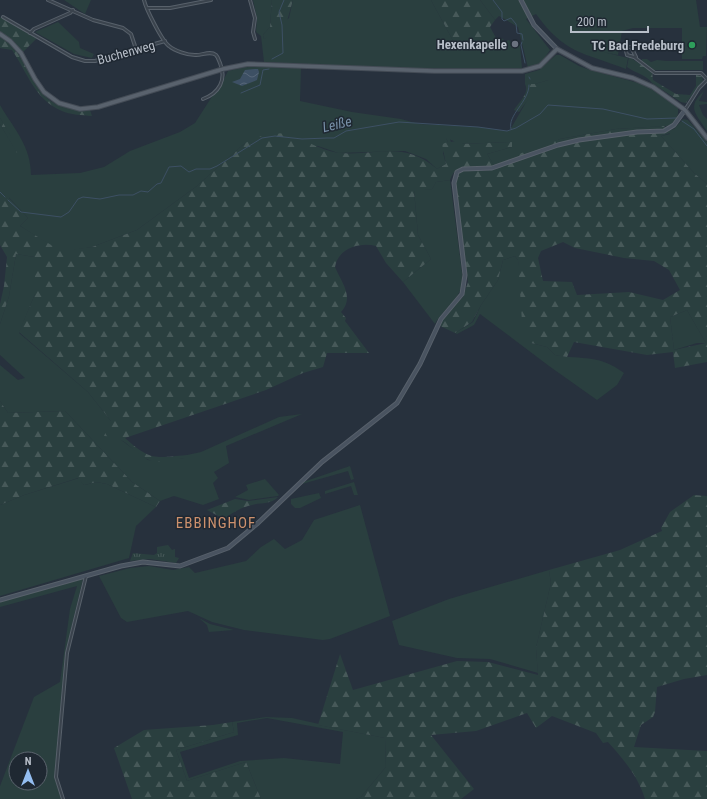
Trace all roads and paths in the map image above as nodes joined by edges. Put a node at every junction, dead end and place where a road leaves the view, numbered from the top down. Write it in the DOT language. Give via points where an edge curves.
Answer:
graph roads {
  1 [pos="48,0"];
  2 [pos="144,0"];
  3 [pos="211,0"];
  4 [pos="250,0"];
  5 [pos="521,0"];
  6 [pos="147,8"];
  7 [pos="73,10"];
  8 [pos="3,17"];
  9 [pos="30,33"];
  10 [pos="0,34"];
  11 [pos="255,39"];
  12 [pos="165,41"];
  13 [pos="136,49"];
  14 [pos="557,49"];
  15 [pos="636,58"];
  16 [pos="222,69"];
  17 [pos="707,80"];
  18 [pos="203,99"];
  19 [pos="685,110"];
  20 [pos="707,138"];
  21 [pos="86,576"];
  22 [pos="0,600"];
  23 [pos="63,799"];
  1 -- 7 [label="street"];
  2 -- 6 [label="street"];
  3 -- 6 [label="street" via="170,8"];
  4 -- 11 [label="street" via="255,18"];
  5 -- 14 [label="street" via="534,25"];
  6 -- 12 [label="street"];
  7 -- 9 [label="street"];
  7 -- 13 [label="street" via="97,21 124,28 131,34"];
  8 -- 9 [label="street, Buchenweg"];
  9 -- 13 [label="street, Buchenweg" via="84,61 98,60"];
  10 -- 16 [label="main road" via="21,53 44,92 59,103 77,108 98,107"];
  12 -- 13 [label="street, Buchenweg"];
  12 -- 16 [label="street, Buchenweg" via="175,49 192,55 214,54"];
  14 -- 16 [label="main road" via="540,66 526,71 257,64"];
  14 -- 19 [label="main road" via="592,68 646,83 667,95"];
  15 -- 15 [label="street" via="631,47 625,47 627,55"];
  15 -- 17 [label="street" via="655,73 700,73"];
  16 -- 18 [label="street" via="223,77 219,88"];
  17 -- 19 [label="street"];
  19 -- 20 [label="main road"];
  19 -- 21 [label="street" via="674,125 664,130 579,140 492,168 458,171 454,176 454,183 466,279 464,291 443,316 420,364 394,406 317,466 228,548 180,566 139,563"];
  21 -- 22 [label="street"];
  21 -- 23 [label="street" via="67,653 56,777"];
}
